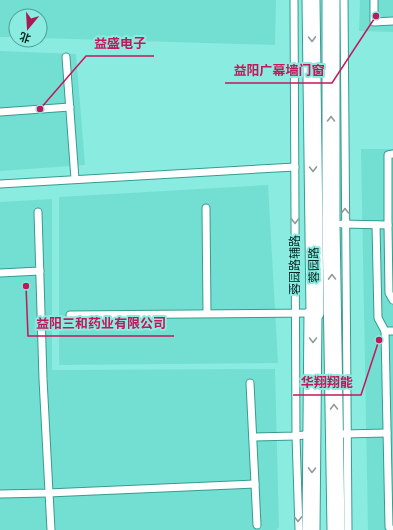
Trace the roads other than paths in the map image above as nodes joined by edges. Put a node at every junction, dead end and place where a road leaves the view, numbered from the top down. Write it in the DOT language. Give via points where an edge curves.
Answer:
graph roads {
  1 [pos="294,0"];
  2 [pos="311,0"];
  3 [pos="331,0"];
  4 [pos="344,0"];
  5 [pos="374,0"];
  6 [pos="393,22"];
  7 [pos="66,58"];
  8 [pos="70,107"];
  9 [pos="0,112"];
  10 [pos="393,154"];
  11 [pos="295,167"];
  12 [pos="75,179"];
  13 [pos="0,184"];
  14 [pos="206,208"];
  15 [pos="38,212"];
  16 [pos="338,224"];
  17 [pos="376,225"];
  18 [pos="388,226"];
  19 [pos="40,271"];
  20 [pos="0,273"];
  21 [pos="393,300"];
  22 [pos="296,312"];
  23 [pos="207,313"];
  24 [pos="315,313"];
  25 [pos="70,316"];
  26 [pos="385,331"];
  27 [pos="393,331"];
  28 [pos="250,383"];
  29 [pos="387,433"];
  30 [pos="304,435"];
  31 [pos="341,435"];
  32 [pos="253,437"];
  33 [pos="255,484"];
  34 [pos="48,493"];
  35 [pos="0,494"];
  36 [pos="257,525"];
  37 [pos="310,526"];
  38 [pos="340,528"];
  39 [pos="51,530"];
  40 [pos="299,530"];
  41 [pos="392,530"];
  1 -- 11 [label="lane, 蓉园路辅路"];
  2 -- 24 [label="street, 蓉园路, one-way"];
  16 -- 3 [label="street, 蓉园路, one-way"];
  16 -- 4 [label="lane, one-way"];
  5 -- 6 [label="lane" via="374,22"];
  7 -- 8 [label="lane"];
  8 -- 9 [label="lane"];
  8 -- 12 [label="lane"];
  10 -- 18 [label="lane" via="388,155"];
  11 -- 12 [label="lane"];
  11 -- 22 [label="lane, 蓉园路辅路, one-way"];
  12 -- 13 [label="lane"];
  14 -- 23 [label="lane"];
  15 -- 19 [label="lane"];
  16 -- 17 [label="lane"];
  31 -- 16 [label="street, 蓉园路, one-way"];
  17 -- 18 [label="lane"];
  17 -- 26 [label="lane" via="378,318"];
  18 -- 21 [label="lane" via="389,293"];
  19 -- 20 [label="lane"];
  19 -- 34 [label="lane"];
  22 -- 23 [label="lane"];
  22 -- 24 [label="lane"];
  22 -- 30 [label="lane, 蓉园路辅路"];
  23 -- 25 [label="lane"];
  24 -- 30 [label="street, 蓉园路, one-way"];
  26 -- 27 [label="lane"];
  26 -- 29 [label="lane"];
  28 -- 32 [label="lane"];
  29 -- 31 [label="lane"];
  29 -- 41 [label="lane" via="389,527"];
  30 -- 32 [label="lane"];
  30 -- 37 [label="street, 蓉园路, one-way"];
  30 -- 40 [label="lane, 蓉园路辅路, one-way"];
  31 -- 38 [label="street, 蓉园路"];
  32 -- 33 [label="lane"];
  33 -- 34 [label="lane"];
  33 -- 36 [label="lane"];
  34 -- 35 [label="lane"];
  34 -- 39 [label="lane"];
}
